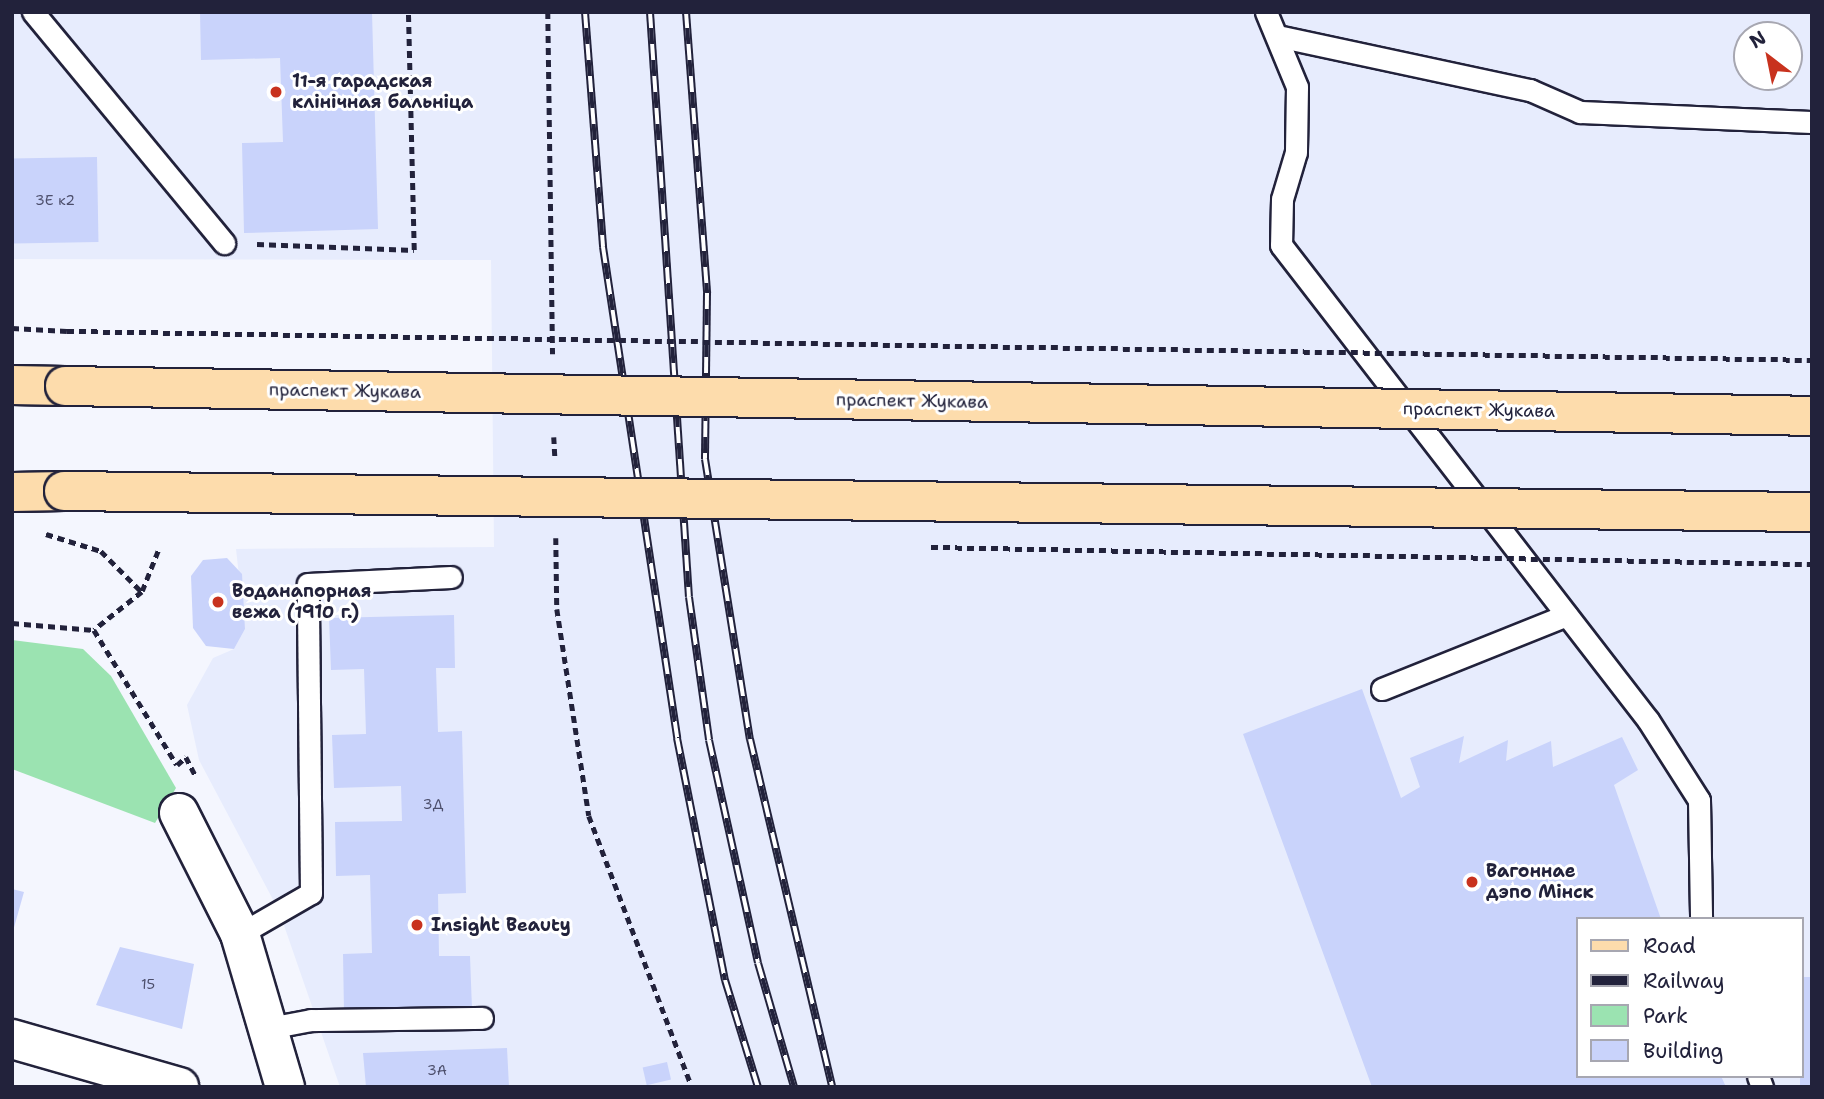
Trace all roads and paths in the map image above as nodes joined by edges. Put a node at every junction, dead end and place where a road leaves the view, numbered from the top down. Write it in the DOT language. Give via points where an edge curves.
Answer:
graph roads {
  1 [pos="33,12"];
  2 [pos="408,12"];
  3 [pos="1266,12"];
  4 [pos="1282,37"];
  5 [pos="1812,122"];
  6 [pos="224,243"];
  7 [pos="12,328"];
  8 [pos="1812,360"];
  9 [pos="12,385"];
  10 [pos="1812,416"];
  11 [pos="12,492"];
  12 [pos="1812,512"];
  13 [pos="41,529"];
  14 [pos="159,548"];
  15 [pos="452,577"];
  16 [pos="142,592"];
  17 [pos="1567,615"];
  18 [pos="94,630"];
  19 [pos="1382,689"];
  20 [pos="178,813"];
  21 [pos="589,816"];
  22 [pos="1701,917"];
  23 [pos="240,934"];
  24 [pos="482,1018"];
  25 [pos="269,1028"];
  26 [pos="12,1039"];
  27 [pos="179,1087"];
  28 [pos="285,1087"];
  29 [pos="692,1087"];
  1 -- 6 [label="lane"];
  2 -- 6 [label="path" via="414,250"];
  3 -- 4 [label="lane"];
  4 -- 5 [label="lane" via="1530,90 1580,112"];
  4 -- 17 [label="lane" via="1297,98 1296,152 1282,199 1280,245"];
  7 -- 8 [label="path, bridge"];
  9 -- 10 [label="main road, праспект Жукава, bridge"];
  11 -- 12 [label="main road, bridge"];
  13 -- 16 [label="path" via="55,541 101,551"];
  14 -- 16 [label="path"];
  15 -- 23 [label="lane" via="308,584 311,893"];
  16 -- 18 [label="path"];
  17 -- 19 [label="lane"];
  17 -- 22 [label="lane" via="1648,720 1699,800"];
  20 -- 23 [label="street"];
  21 -- 29 [label="path"];
  23 -- 25 [label="street"];
  24 -- 25 [label="lane" via="311,1020"];
  25 -- 28 [label="street"];
  26 -- 27 [label="street"];
}
